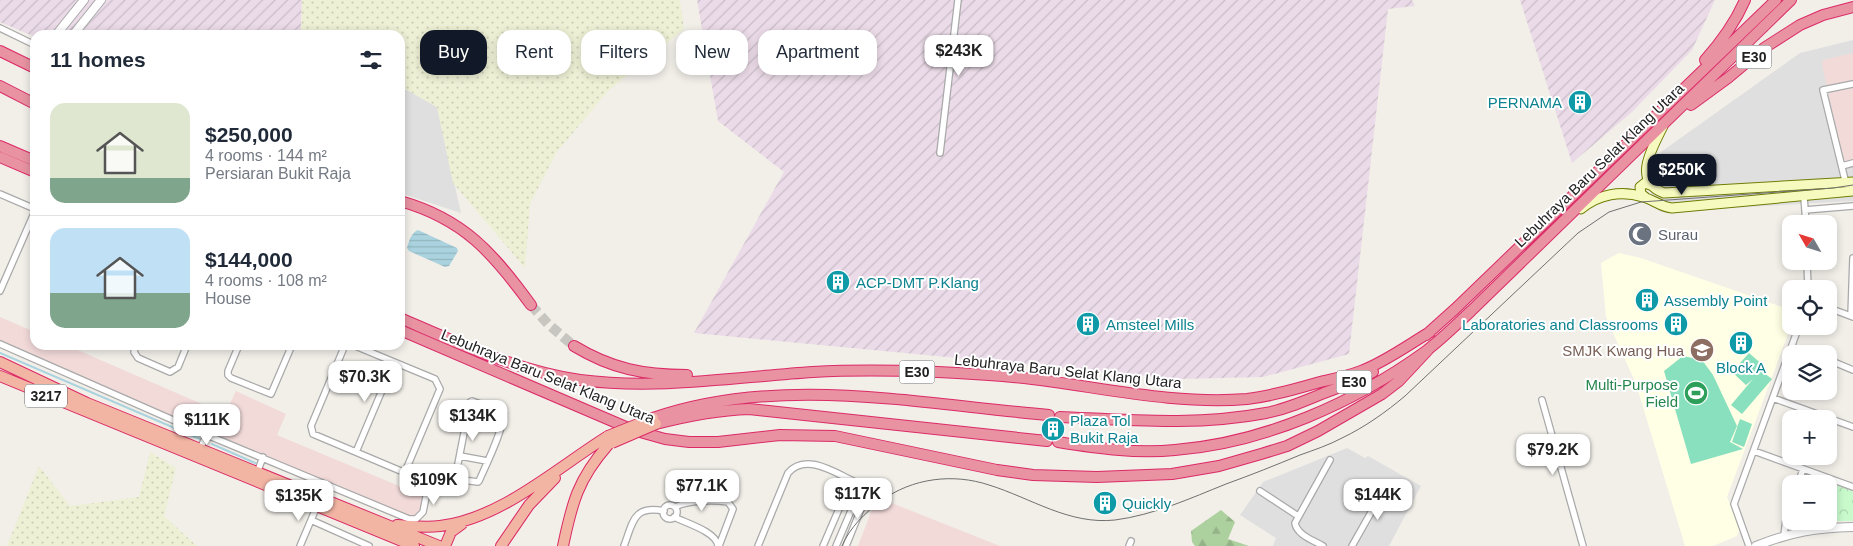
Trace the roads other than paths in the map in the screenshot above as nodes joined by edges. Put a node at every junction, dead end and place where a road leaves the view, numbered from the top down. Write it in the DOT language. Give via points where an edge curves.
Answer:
graph roads {
  1 [pos="84,0"];
  2 [pos="101,0"];
  3 [pos="958,0"];
  4 [pos="1745,0"];
  5 [pos="1776,0"];
  6 [pos="1791,0"];
  7 [pos="1853,7"];
  8 [pos="0,28"];
  9 [pos="60,30"];
  10 [pos="77,30"];
  11 [pos="30,43"];
  12 [pos="0,51"];
  13 [pos="30,66"];
  14 [pos="1853,84"];
  15 [pos="0,86"];
  16 [pos="1678,94"];
  17 [pos="30,101"];
  18 [pos="1664,124"];
  19 [pos="0,146"];
  20 [pos="940,153"];
  21 [pos="0,157"];
  22 [pos="30,159"];
  23 [pos="1853,163"];
  24 [pos="1842,166"];
  25 [pos="30,170"];
  26 [pos="1849,183"];
  27 [pos="1654,187"];
  28 [pos="1853,191"];
  29 [pos="0,194"];
  30 [pos="1804,196"];
  31 [pos="1645,197"];
  32 [pos="405,203"];
  33 [pos="1853,206"];
  34 [pos="30,208"];
  35 [pos="1805,210"];
  36 [pos="1805,215"];
  37 [pos="30,222"];
  38 [pos="1538,245"];
  39 [pos="1853,258"];
  40 [pos="1,290"];
  41 [pos="531,305"];
  42 [pos="1837,311"];
  43 [pos="1852,316"];
  44 [pos="405,320"];
  45 [pos="405,332"];
  46 [pos="1430,332"];
  47 [pos="405,339"];
  48 [pos="426,342"];
  49 [pos="0,344"];
  50 [pos="574,346"];
  51 [pos="134,350"];
  52 [pos="185,350"];
  53 [pos="236,350"];
  54 [pos="290,350"];
  55 [pos="343,350"];
  56 [pos="365,350"];
  57 [pos="1428,350"];
  58 [pos="0,362"];
  59 [pos="394,362"];
  60 [pos="1837,363"];
  61 [pos="0,369"];
  62 [pos="1853,370"];
  63 [pos="1782,374"];
  64 [pos="0,376"];
  65 [pos="750,376"];
  66 [pos="0,385"];
  67 [pos="1773,398"];
  68 [pos="1542,400"];
  69 [pos="87,403"];
  70 [pos="92,414"];
  71 [pos="1049,416"];
  72 [pos="1060,417"];
  73 [pos="655,421"];
  74 [pos="1853,427"];
  75 [pos="207,435"];
  76 [pos="610,441"];
  77 [pos="1047,441"];
  78 [pos="1058,442"];
  79 [pos="590,447"];
  80 [pos="200,450"];
  81 [pos="1754,451"];
  82 [pos="356,452"];
  83 [pos="460,456"];
  84 [pos="263,457"];
  85 [pos="1330,460"];
  86 [pos="488,462"];
  87 [pos="1803,469"];
  88 [pos="405,472"];
  89 [pos="257,473"];
  90 [pos="1801,475"];
  91 [pos="455,479"];
  92 [pos="851,481"];
  93 [pos="429,482"];
  94 [pos="1386,486"];
  95 [pos="546,487"];
  96 [pos="1853,487"];
  97 [pos="1260,491"];
  98 [pos="865,499"];
  99 [pos="316,506"];
  100 [pos="675,507"];
  101 [pos="664,511"];
  102 [pos="485,512"];
  103 [pos="1298,516"];
  104 [pos="674,518"];
  105 [pos="311,520"];
  106 [pos="379,521"];
  107 [pos="356,522"];
  108 [pos="568,522"];
  109 [pos="1853,527"];
  110 [pos="1785,530"];
  111 [pos="726,532"];
  112 [pos="712,534"];
  113 [pos="1784,535"];
  114 [pos="300,546"];
  115 [pos="369,546"];
  116 [pos="393,546"];
  117 [pos="414,546"];
  118 [pos="439,546"];
  119 [pos="445,546"];
  120 [pos="501,546"];
  121 [pos="563,546"];
  122 [pos="570,546"];
  123 [pos="624,546"];
  124 [pos="718,546"];
  125 [pos="758,546"];
  126 [pos="824,546"];
  127 [pos="836,546"];
  128 [pos="846,546"];
  129 [pos="1323,546"];
  130 [pos="1352,546"];
  131 [pos="1584,546"];
  132 [pos="1749,546"];
  133 [pos="1756,546"];
  1 -- 9 [label="street"];
  2 -- 10 [label="street"];
  3 -- 20 [label="street"];
  4 -- 16 [label="highway" via="1726,36"];
  5 -- 16 [label="highway, Lebuhraya Baru Selat Klang Utara / E30"];
  6 -- 18 [label="highway, Lebuhraya Baru Selat Klang Utara / E30"];
  7 -- 18 [label="highway, E30" via="1800,25 1764,48"];
  8 -- 11 [label="street"];
  12 -- 13 [label="highway"];
  14 -- 24 [label="street" via="1823,90"];
  15 -- 17 [label="highway"];
  16 -- 46 [label="highway, Lebuhraya Baru Selat Klang Utara / E30"];
  18 -- 27 [label="main road" via="1648,158 1648,179"];
  18 -- 38 [label="highway, Lebuhraya Baru Selat Klang Utara / E30"];
  19 -- 22 [label="highway"];
  21 -- 25 [label="highway"];
  23 -- 24 [label="street"];
  24 -- 26 [label="street"];
  26 -- 27 [label="main road" via="1670,194"];
  27 -- 31 [label="main road" via="1642,185 1640,190"];
  28 -- 30 [label="main road"];
  29 -- 34 [label="street"];
  30 -- 31 [label="main road" via="1672,208 1660,206"];
  30 -- 35 [label="street"];
  31 -- 38 [label="main road" via="1628,194 1596,198"];
  32 -- 41 [label="highway" via="445,219 476,240"];
  33 -- 35 [label="street"];
  35 -- 36 [label="street"];
  37 -- 40 [label="street"];
  38 -- 57 [label="highway, Lebuhraya Baru Selat Klang Utara / E30"];
  39 -- 43 [label="street"];
  42 -- 43 [label="street"];
  44 -- 65 [label="highway, Lebuhraya Baru Selat Klang Utara / E30" via="498,359 536,371 579,379 649,384"];
  45 -- 48 [label="highway, Lebuhraya Baru Selat Klang Utara / E30"];
  46 -- 65 [label="highway, Lebuhraya Baru Selat Klang Utara / E30" via="1361,371 1283,393 1216,401 990,375 862,371"];
  46 -- 72 [label="highway, Lebuhraya Baru Selat Klang Utara / E30" via="1356,381 1268,412 1220,420 1168,422"];
  47 -- 48 [label="highway"];
  48 -- 57 [label="highway, Lebuhraya Baru Selat Klang Utara / E30" via="633,430 665,439 718,442 780,435 835,436 997,470 1097,477 1196,471 1287,446 1382,394"];
  49 -- 75 [label="street"];
  50 -- 65 [label="highway" via="600,361 646,374"];
  51 -- 52 [label="street" via="138,358 170,372 178,367"];
  53 -- 54 [label="street" via="228,371 231,378 271,394"];
  55 -- 82 [label="street" via="311,426 314,434"];
  56 -- 59 [label="street"];
  57 -- 78 [label="highway, Lebuhraya Baru Selat Klang Utara / E30" via="1337,403 1247,437 1174,450 1112,450"];
  58 -- 69 [label="highway, 3217"];
  59 -- 82 [label="street"];
  59 -- 88 [label="street" via="435,379 440,389"];
  60 -- 62 [label="street"];
  61 -- 69 [label="highway"];
  63 -- 67 [label="street"];
  64 -- 70 [label="highway, 3217"];
  66 -- 70 [label="highway"];
  67 -- 74 [label="street"];
  67 -- 81 [label="street"];
  68 -- 131 [label="street"];
  69 -- 80 [label="highway, 3217"];
  70 -- 99 [label="highway, 3217"];
  71 -- 73 [label="highway, Lebuhraya Baru Selat Klang Utara / E30" via="835,395 762,395 670,412"];
  73 -- 76 [label="highway, bridge"];
  73 -- 77 [label="highway, Lebuhraya Baru Selat Klang Utara" via="727,409 749,409"];
  75 -- 80 [label="street"];
  75 -- 84 [label="street"];
  76 -- 79 [label="highway"];
  76 -- 95 [label="highway"];
  76 -- 108 [label="highway" via="580,484"];
  79 -- 95 [label="highway"];
  79 -- 102 [label="highway" via="532,488"];
  80 -- 89 [label="highway, 3217"];
  81 -- 87 [label="street"];
  81 -- 132 [label="street" via="1734,504"];
  82 -- 88 [label="street"];
  83 -- 86 [label="street"];
  83 -- 86 [label="street" via="472,400 504,413"];
  83 -- 91 [label="street"];
  84 -- 89 [label="street"];
  84 -- 93 [label="street" via="411,519 418,519 422,514"];
  85 -- 103 [label="street"];
  86 -- 91 [label="street" via="478,482"];
  87 -- 90 [label="street"];
  87 -- 96 [label="street"];
  88 -- 93 [label="street"];
  89 -- 106 [label="highway, 3217"];
  91 -- 93 [label="street" via="452,487"];
  92 -- 125 [label="street" via="809,463 793,468 788,473"];
  92 -- 126 [label="street"];
  92 -- 127 [label="street" via="862,485"];
  94 -- 130 [label="street"];
  95 -- 120 [label="highway" via="529,505"];
  97 -- 103 [label="street"];
  98 -- 128 [label="street"];
  99 -- 105 [label="street"];
  99 -- 107 [label="highway, 3217"];
  100 -- 101 [label="street" via="667,506"];
  100 -- 104 [label="street" via="677,513"];
  100 -- 111 [label="street" via="728,502 733,509"];
  101 -- 104 [label="street" via="668,518"];
  101 -- 123 [label="street" via="639,512"];
  102 -- 106 [label="highway" via="441,526 415,527"];
  102 -- 119 [label="highway" via="451,532"];
  103 -- 129 [label="street" via="1297,530"];
  104 -- 112 [label="street"];
  105 -- 114 [label="street"];
  105 -- 115 [label="street"];
  106 -- 118 [label="highway, 3217"];
  107 -- 116 [label="highway"];
  107 -- 117 [label="highway, 3217"];
  108 -- 121 [label="highway"];
  108 -- 122 [label="highway"];
  109 -- 113 [label="street" via="1811,529"];
  110 -- 113 [label="street"];
  111 -- 112 [label="street"];
  111 -- 124 [label="street"];
  112 -- 124 [label="street"];
  113 -- 133 [label="street"];
}
